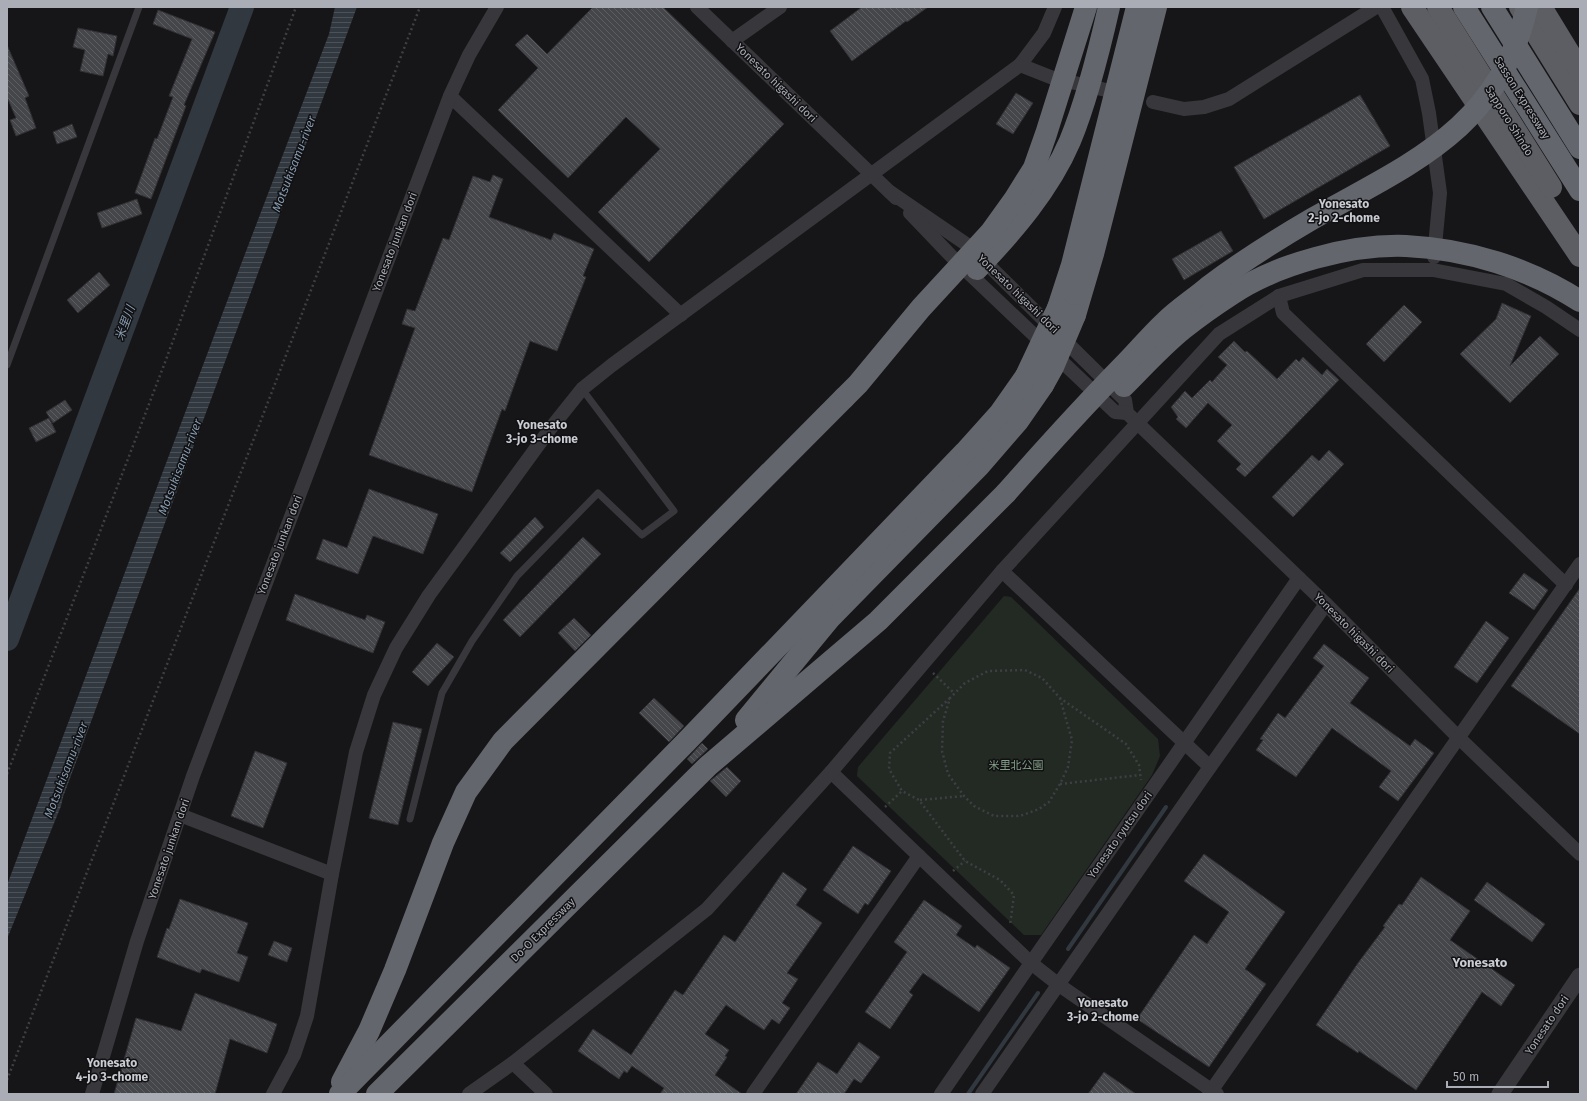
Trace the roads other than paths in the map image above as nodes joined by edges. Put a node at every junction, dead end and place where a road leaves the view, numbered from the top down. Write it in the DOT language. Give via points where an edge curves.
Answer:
graph roads {
  1 [pos="139,7"];
  2 [pos="497,7"];
  3 [pos="697,7"];
  4 [pos="780,7"];
  5 [pos="1054,7"];
  6 [pos="1086,7"];
  7 [pos="1109,7"];
  8 [pos="1137,7"];
  9 [pos="1156,7"];
  10 [pos="1376,7"];
  11 [pos="1382,7"];
  12 [pos="1412,7"];
  13 [pos="1438,7"];
  14 [pos="1464,7"];
  15 [pos="1492,7"];
  16 [pos="1520,7"];
  17 [pos="1527,7"];
  18 [pos="1541,7"];
  19 [pos="732,41"];
  20 [pos="1020,65"];
  21 [pos="1580,71"];
  22 [pos="1106,90"];
  23 [pos="450,96"];
  24 [pos="1153,102"];
  25 [pos="1580,104"];
  26 [pos="1580,148"];
  27 [pos="871,175"];
  28 [pos="1580,190"];
  29 [pos="890,192"];
  30 [pos="1570,226"];
  31 [pos="1580,256"];
  32 [pos="1433,270"];
  33 [pos="1278,296"];
  34 [pos="1580,301"];
  35 [pos="1067,312"];
  36 [pos="681,315"];
  37 [pos="1580,330"];
  38 [pos="7,365"];
  39 [pos="1034,381"];
  40 [pos="582,389"];
  41 [pos="851,391"];
  42 [pos="1127,412"];
  43 [pos="1137,423"];
  44 [pos="1006,493"];
  45 [pos="1580,564"];
  46 [pos="1002,571"];
  47 [pos="1299,578"];
  48 [pos="1566,585"];
  49 [pos="1326,604"];
  50 [pos="1458,737"];
  51 [pos="1185,742"];
  52 [pos="708,766"];
  53 [pos="1210,767"];
  54 [pos="831,772"];
  55 [pos="180,815"];
  56 [pos="410,819"];
  57 [pos="1580,854"];
  58 [pos="920,856"];
  59 [pos="332,874"];
  60 [pos="1031,963"];
  61 [pos="1580,976"];
  62 [pos="1059,985"];
  63 [pos="513,1063"];
  64 [pos="1213,1093"];
  65 [pos="92,1094"];
  66 [pos="273,1094"];
  67 [pos="336,1094"];
  68 [pos="340,1094"];
  69 [pos="377,1094"];
  70 [pos="469,1094"];
  71 [pos="546,1094"];
  72 [pos="753,1094"];
  73 [pos="942,1094"];
  74 [pos="982,1094"];
  75 [pos="1500,1094"];
  1 -- 38 [label="lane"];
  2 -- 23 [label="street, Yonesato junkan dori"];
  3 -- 19 [label="street, Yonesato higashi dori"];
  4 -- 19 [label="street"];
  5 -- 20 [label="street" via="1044,33"];
  6 -- 41 [label="highway, bridge" via="1034,168 991,232 921,308"];
  7 -- 41 [label="highway, bridge" via="1083,106 1070,142 1030,209 999,246 931,317"];
  8 -- 35 [label="highway" via="1072,265"];
  9 -- 35 [label="highway" via="1093,254"];
  10 -- 24 [label="street" via="1229,99 1204,107 1184,109"];
  11 -- 32 [label="street" via="1422,79 1429,113 1440,193"];
  12 -- 30 [label="highway"];
  13 -- 30 [label="highway, Sapporo Shindo"];
  14 -- 28 [label="highway, Sasson Expressway"];
  15 -- 26 [label="highway, Sasson Expressway"];
  16 -- 25 [label="highway"];
  17 -- 44 [label="highway, bridge" via="1522,30 1510,58 1494,87 1472,115 1427,153 1257,252 1210,285 1166,321 1064,427"];
  18 -- 21 [label="highway"];
  19 -- 27 [label="street, Yonesato higashi dori"];
  20 -- 22 [label="street" via="1053,78"];
  20 -- 27 [label="street"];
  23 -- 36 [label="street"];
  23 -- 55 [label="street, Yonesato junkan dori"];
  27 -- 29 [label="street, Yonesato higashi dori"];
  27 -- 36 [label="street"];
  29 -- 42 [label="street, Yonesato higashi dori" via="955,260 1115,412"];
  29 -- 42 [label="street, Yonesato higashi dori" via="969,246 1125,400"];
  30 -- 31 [label="highway, Sapporo Shindo"];
  32 -- 33 [label="street" via="1363,270"];
  32 -- 37 [label="street" via="1506,284"];
  33 -- 43 [label="street" via="1219,334"];
  33 -- 48 [label="street" via="1284,313"];
  34 -- 44 [label="highway, bridge" via="1515,268 1460,253 1405,246 1346,251 1313,258 1261,278 1233,293 1182,330 1069,439"];
  35 -- 39 [label="highway, bridge"];
  36 -- 40 [label="street"];
  39 -- 52 [label="highway" via="1018,421 979,466 830,618"];
  39 -- 68 [label="highway" via="1000,413 686,742"];
  40 -- 56 [label="lane" via="674,511 642,535 598,493 517,576 472,641 442,693"];
  40 -- 59 [label="street" via="429,595 396,648 374,695 356,752"];
  41 -- 67 [label="highway" via="498,747 466,792 443,843 369,1031"];
  42 -- 43 [label="street, Yonesato higashi dori"];
  43 -- 46 [label="street"];
  43 -- 47 [label="street, Yonesato higashi dori"];
  44 -- 52 [label="highway" via="878,621"];
  45 -- 48 [label="street"];
  46 -- 51 [label="street"];
  46 -- 54 [label="street"];
  47 -- 49 [label="street, Yonesato higashi dori"];
  47 -- 51 [label="street, Yonesato ryutsu dori"];
  48 -- 50 [label="street"];
  49 -- 50 [label="street, Yonesato higashi dori"];
  49 -- 53 [label="street"];
  50 -- 57 [label="street, Yonesato higashi dori"];
  50 -- 64 [label="street"];
  51 -- 53 [label="street"];
  51 -- 60 [label="street, Yonesato ryutsu dori"];
  52 -- 69 [label="highway, Do-O Expressway"];
  53 -- 62 [label="street"];
  54 -- 58 [label="street"];
  54 -- 63 [label="street" via="707,909"];
  55 -- 59 [label="street"];
  55 -- 65 [label="street, Yonesato junkan dori" via="137,941"];
  58 -- 60 [label="street"];
  58 -- 72 [label="street"];
  59 -- 66 [label="street" via="307,1016 294,1055"];
  60 -- 62 [label="street"];
  60 -- 73 [label="street, Yonesato ryutsu dori"];
  61 -- 75 [label="street, Yonesato dori"];
  62 -- 64 [label="street"];
  62 -- 74 [label="street"];
  63 -- 70 [label="street"];
  63 -- 71 [label="street"];
}
